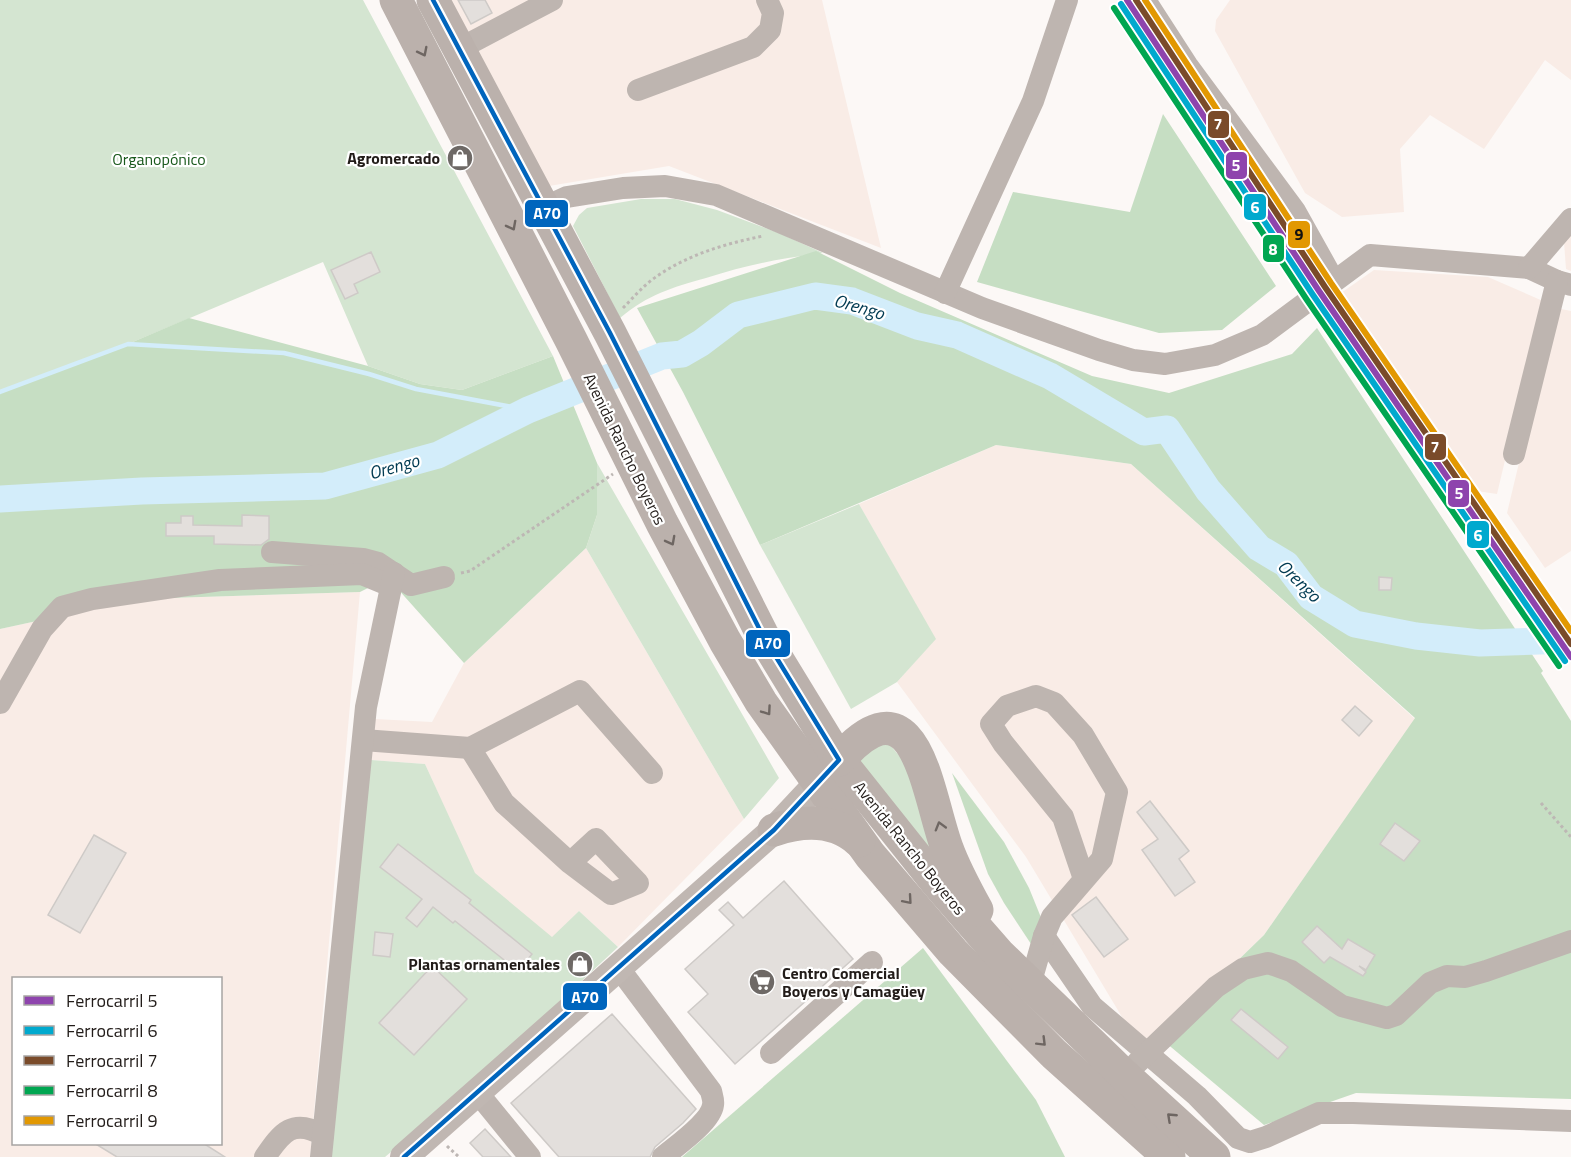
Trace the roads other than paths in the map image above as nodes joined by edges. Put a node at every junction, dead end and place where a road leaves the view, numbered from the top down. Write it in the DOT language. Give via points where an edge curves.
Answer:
graph roads {
  1 [pos="396,0"];
  2 [pos="433,0"];
  3 [pos="552,0"];
  4 [pos="767,0"];
  5 [pos="1067,0"];
  6 [pos="1150,2"];
  7 [pos="459,49"];
  8 [pos="638,90"];
  9 [pos="543,208"];
  10 [pos="1571,219"];
  11 [pos="1571,245"];
  12 [pos="1548,247"];
  13 [pos="1529,268"];
  14 [pos="1334,280"];
  15 [pos="1564,283"];
  16 [pos="945,293"];
  17 [pos="1514,454"];
  18 [pos="272,552"];
  19 [pos="444,578"];
  20 [pos="392,580"];
  21 [pos="0,703"];
  22 [pos="363,740"];
  23 [pos="470,748"];
  24 [pos="829,772"];
  25 [pos="652,773"];
  26 [pos="774,830"];
  27 [pos="870,855"];
  28 [pos="570,863"];
  29 [pos="1084,879"];
  30 [pos="1044,936"];
  31 [pos="1571,941"];
  32 [pos="872,962"];
  33 [pos="618,968"];
  34 [pos="1030,985"];
  35 [pos="771,1053"];
  36 [pos="1148,1053"];
  37 [pos="1125,1076"];
  38 [pos="477,1092"];
  39 [pos="1571,1121"];
  40 [pos="322,1146"];
  41 [pos="265,1157"];
  42 [pos="404,1157"];
  43 [pos="530,1157"];
  44 [pos="663,1157"];
  45 [pos="1169,1157"];
  46 [pos="1214,1157"];
  1 -- 24 [label="highway, Avenida Rancho Boyeros, one-way" via="725,641 761,702"];
  2 -- 7 [label="highway, Avenida Rancho Boyeros"];
  3 -- 7 [label="street"];
  4 -- 8 [label="street" via="773,13 770,30 753,46"];
  5 -- 16 [label="street" via="1033,101"];
  6 -- 14 [label="street" via="1187,65 1295,211"];
  7 -- 9 [label="highway, Avenida Rancho Boyeros"];
  9 -- 16 [label="street" via="567,197 623,188 665,186 716,195"];
  9 -- 24 [label="highway, Avenida Rancho Boyeros" via="610,333"];
  10 -- 12 [label="street"];
  11 -- 12 [label="street"];
  12 -- 13 [label="street"];
  13 -- 14 [label="street" via="1370,255"];
  13 -- 15 [label="street"];
  14 -- 16 [label="street" via="1262,335 1215,355 1165,364 1099,350"];
  15 -- 17 [label="street"];
  18 -- 20 [label="street" via="363,559 378,563"];
  19 -- 20 [label="street" via="411,585"];
  20 -- 21 [label="street" via="362,574 220,580 62,607 42,629"];
  20 -- 22 [label="street"];
  22 -- 23 [label="street"];
  22 -- 40 [label="street"];
  23 -- 25 [label="street" via="580,691"];
  23 -- 28 [label="street" via="504,802"];
  24 -- 26 [label="main road"];
  24 -- 27 [label="highway, Avenida Rancho Boyeros"];
  24 -- 34 [label="highway, Avenida Rancho Boyeros"];
  34 -- 24 [label="highway, one-way" via="982,918 957,873 919,757 907,738 894,729 876,729 859,739"];
  26 -- 27 [label="highway" via="806,823 834,826 858,840"];
  26 -- 33 [label="main road"];
  27 -- 45 [label="highway, Avenida Rancho Boyeros, one-way" via="953,952 1012,1012"];
  29 -- 29 [label="street" via="1063,817 991,724 1007,706 1036,696 1054,703 1083,735 1117,792 1102,859"];
  29 -- 30 [label="street" via="1052,917"];
  30 -- 34 [label="street"];
  30 -- 36 [label="street" via="1092,1006"];
  31 -- 36 [label="street" via="1486,971 1465,977 1447,976 1430,983 1396,1015 1387,1018 1342,1006 1301,978 1268,963 1243,969 1216,987"];
  32 -- 35 [label="street"];
  33 -- 38 [label="main road"];
  33 -- 44 [label="street" via="711,1091 714,1103 701,1124"];
  34 -- 37 [label="highway, Avenida Rancho Boyeros"];
  36 -- 37 [label="street"];
  36 -- 39 [label="street" via="1238,1138 1251,1142 1319,1113"];
  46 -- 37 [label="highway, Avenida Rancho Boyeros, one-way"];
  38 -- 42 [label="main road"];
  38 -- 43 [label="street"];
  40 -- 41 [label="street" via="311,1128 298,1126 284,1133"];
}
